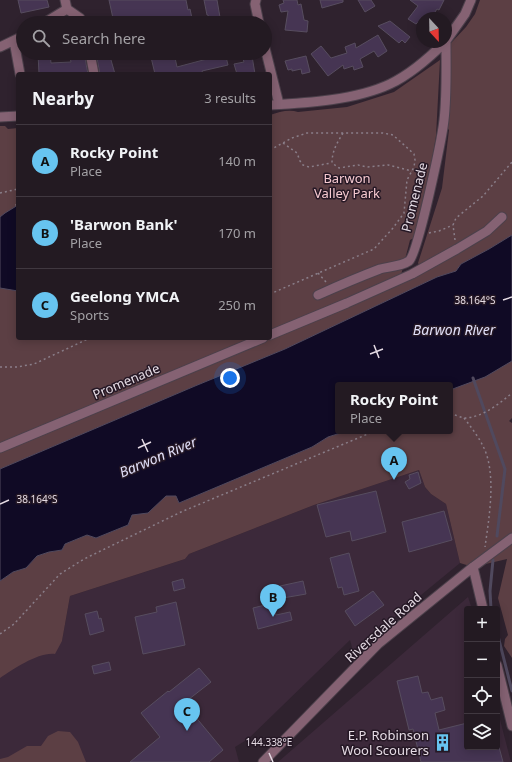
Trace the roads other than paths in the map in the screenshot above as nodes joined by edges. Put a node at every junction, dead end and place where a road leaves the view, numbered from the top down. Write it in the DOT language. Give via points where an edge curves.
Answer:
graph roads {
  1 [pos="256,0"];
  2 [pos="471,0"];
  3 [pos="66,5"];
  4 [pos="53,16"];
  5 [pos="78,16"];
  6 [pos="257,16"];
  7 [pos="452,33"];
  8 [pos="14,41"];
  9 [pos="0,47"];
  10 [pos="440,48"];
  11 [pos="446,48"];
  12 [pos="16,52"];
  13 [pos="17,60"];
  14 [pos="91,60"];
  15 [pos="267,60"];
  16 [pos="20,72"];
  17 [pos="94,72"];
  18 [pos="269,72"];
  19 [pos="272,92"];
  20 [pos="274,105"];
  21 [pos="16,116"];
  22 [pos="0,117"];
  23 [pos="502,217"];
  24 [pos="318,295"];
  25 [pos="272,334"];
  26 [pos="258,340"];
  27 [pos="0,448"];
  28 [pos="512,538"];
  29 [pos="473,567"];
  30 [pos="482,606"];
  31 [pos="500,677"];
  32 [pos="512,726"];
  33 [pos="263,762"];
  1 -- 6 [label="street" via="254,4"];
  2 -- 7 [label="street"];
  3 -- 4 [label="street"];
  3 -- 5 [label="street"];
  8 -- 9 [label="street"];
  8 -- 12 [label="street"];
  10 -- 20 [label="street" via="408,74 372,91 341,98"];
  11 -- 24 [label="street, Promenade" via="444,120 435,171 411,259 356,278"];
  13 -- 16 [label="street"];
  14 -- 17 [label="street"];
  15 -- 18 [label="street"];
  19 -- 20 [label="street"];
  21 -- 22 [label="street"];
  23 -- 25 [label="street" via="487,231 397,280"];
  26 -- 27 [label="street, Promenade"];
  28 -- 29 [label="street, Riversdale Road"];
  29 -- 30 [label="street"];
  29 -- 33 [label="street, Riversdale Road" via="378,644"];
  31 -- 32 [label="street"];
}
